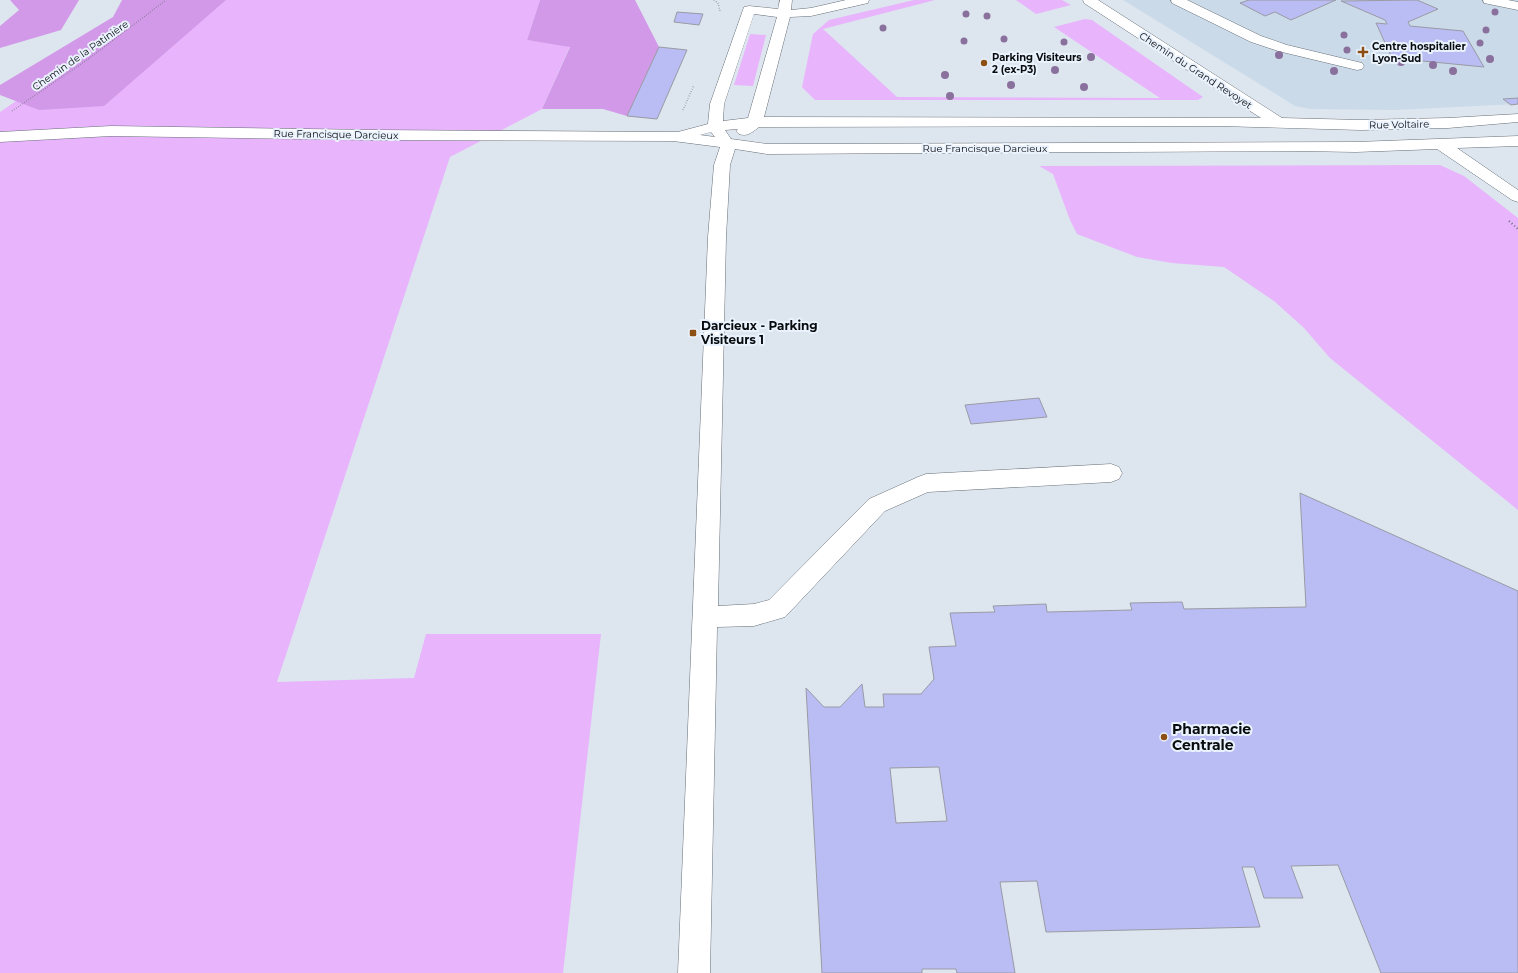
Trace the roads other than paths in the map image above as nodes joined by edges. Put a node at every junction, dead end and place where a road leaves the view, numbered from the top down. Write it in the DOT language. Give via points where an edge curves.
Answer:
graph roads {
  1 [pos="773,0"];
  2 [pos="863,0"];
  3 [pos="1089,0"];
  4 [pos="1177,0"];
  5 [pos="1489,0"];
  6 [pos="744,5"];
  7 [pos="1518,6"];
  8 [pos="785,7"];
  9 [pos="1357,66"];
  10 [pos="1518,118"];
  11 [pos="755,122"];
  12 [pos="1280,123"];
  13 [pos="715,126"];
  14 [pos="673,136"];
  15 [pos="0,137"];
  16 [pos="1518,141"];
  17 [pos="728,145"];
  18 [pos="1442,145"];
  19 [pos="1298,146"];
  20 [pos="1518,197"];
  21 [pos="1110,472"];
  22 [pos="706,617"];
  23 [pos="694,973"];
  1 -- 6 [label="street"];
  2 -- 8 [label="street" via="811,12"];
  3 -- 12 [label="street, Chemin du Grand Revoyet"];
  4 -- 9 [label="street" via="1256,39"];
  5 -- 7 [label="street"];
  6 -- 8 [label="street"];
  6 -- 13 [label="street" via="717,104"];
  8 -- 11 [label="street"];
  10 -- 12 [label="street, Rue Voltaire" via="1361,125"];
  11 -- 12 [label="street, Rue Francisque Darcieux"];
  11 -- 13 [label="street, Rue Francisque Darcieux"];
  11 -- 17 [label="street"];
  12 -- 19 [label="street, Chemin du Grand Revoyet"];
  13 -- 14 [label="street, Rue Francisque Darcieux"];
  13 -- 17 [label="street"];
  14 -- 15 [label="street, Rue Francisque Darcieux" via="111,131"];
  14 -- 17 [label="street, Rue Francisque Darcieux"];
  16 -- 18 [label="street, Rue Voltaire"];
  17 -- 19 [label="street, Rue Francisque Darcieux" via="767,149"];
  17 -- 22 [label="street" via="722,165 717,237"];
  18 -- 19 [label="street, Rue Voltaire"];
  18 -- 20 [label="street"];
  21 -- 22 [label="street" via="926,483 878,506 776,609 754,615"];
  22 -- 23 [label="street"];
}
